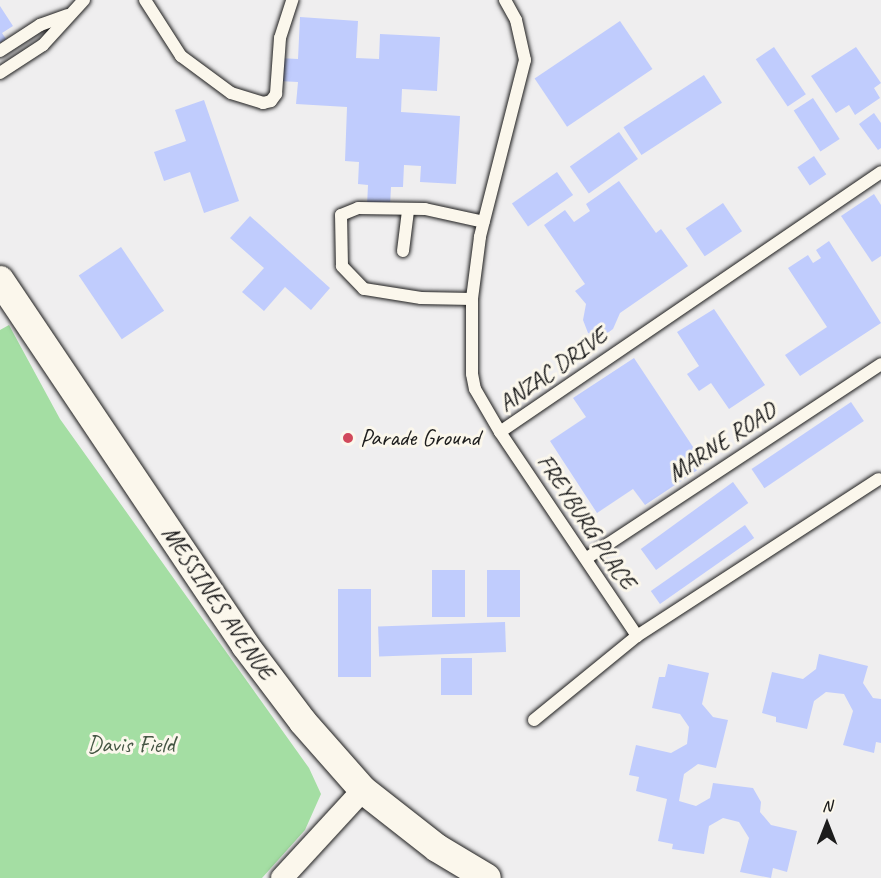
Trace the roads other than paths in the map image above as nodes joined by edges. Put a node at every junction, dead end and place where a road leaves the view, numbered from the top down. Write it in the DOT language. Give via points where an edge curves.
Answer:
graph roads {
  1 [pos="84,0"];
  2 [pos="145,0"];
  3 [pos="292,0"];
  4 [pos="505,0"];
  5 [pos="67,15"];
  6 [pos="0,51"];
  7 [pos="0,73"];
  8 [pos="881,172"];
  9 [pos="408,211"];
  10 [pos="484,222"];
  11 [pos="404,251"];
  12 [pos="0,280"];
  13 [pos="472,299"];
  14 [pos="881,364"];
  15 [pos="500,432"];
  16 [pos="879,479"];
  17 [pos="586,558"];
  18 [pos="637,636"];
  19 [pos="534,720"];
  20 [pos="363,790"];
  21 [pos="282,878"];
  22 [pos="487,878"];
  1 -- 5 [label="lane"];
  2 -- 3 [label="lane" via="181,56 231,93 263,103 274,99 280,38"];
  4 -- 10 [label="lane, ANZAC DRIVE" via="516,20 525,60"];
  5 -- 6 [label="lane" via="40,25"];
  5 -- 7 [label="lane" via="43,45"];
  8 -- 15 [label="lane, ANZAC DRIVE"];
  9 -- 10 [label="lane" via="425,209"];
  9 -- 11 [label="lane"];
  9 -- 13 [label="lane" via="358,208 341,215 342,266 364,289 382,294"];
  10 -- 13 [label="lane, ANZAC DRIVE"];
  12 -- 20 [label="street, MESSINES AVENUE" via="245,645 303,722"];
  13 -- 15 [label="lane, ANZAC DRIVE" via="473,382"];
  14 -- 17 [label="lane, MARNE ROAD"];
  15 -- 17 [label="lane, FREYBURG PLACE"];
  16 -- 18 [label="lane"];
  17 -- 18 [label="lane, FREYBURG PLACE"];
  18 -- 19 [label="lane"];
  20 -- 21 [label="street"];
  20 -- 22 [label="street, MESSINES AVENUE" via="436,848"];
}
